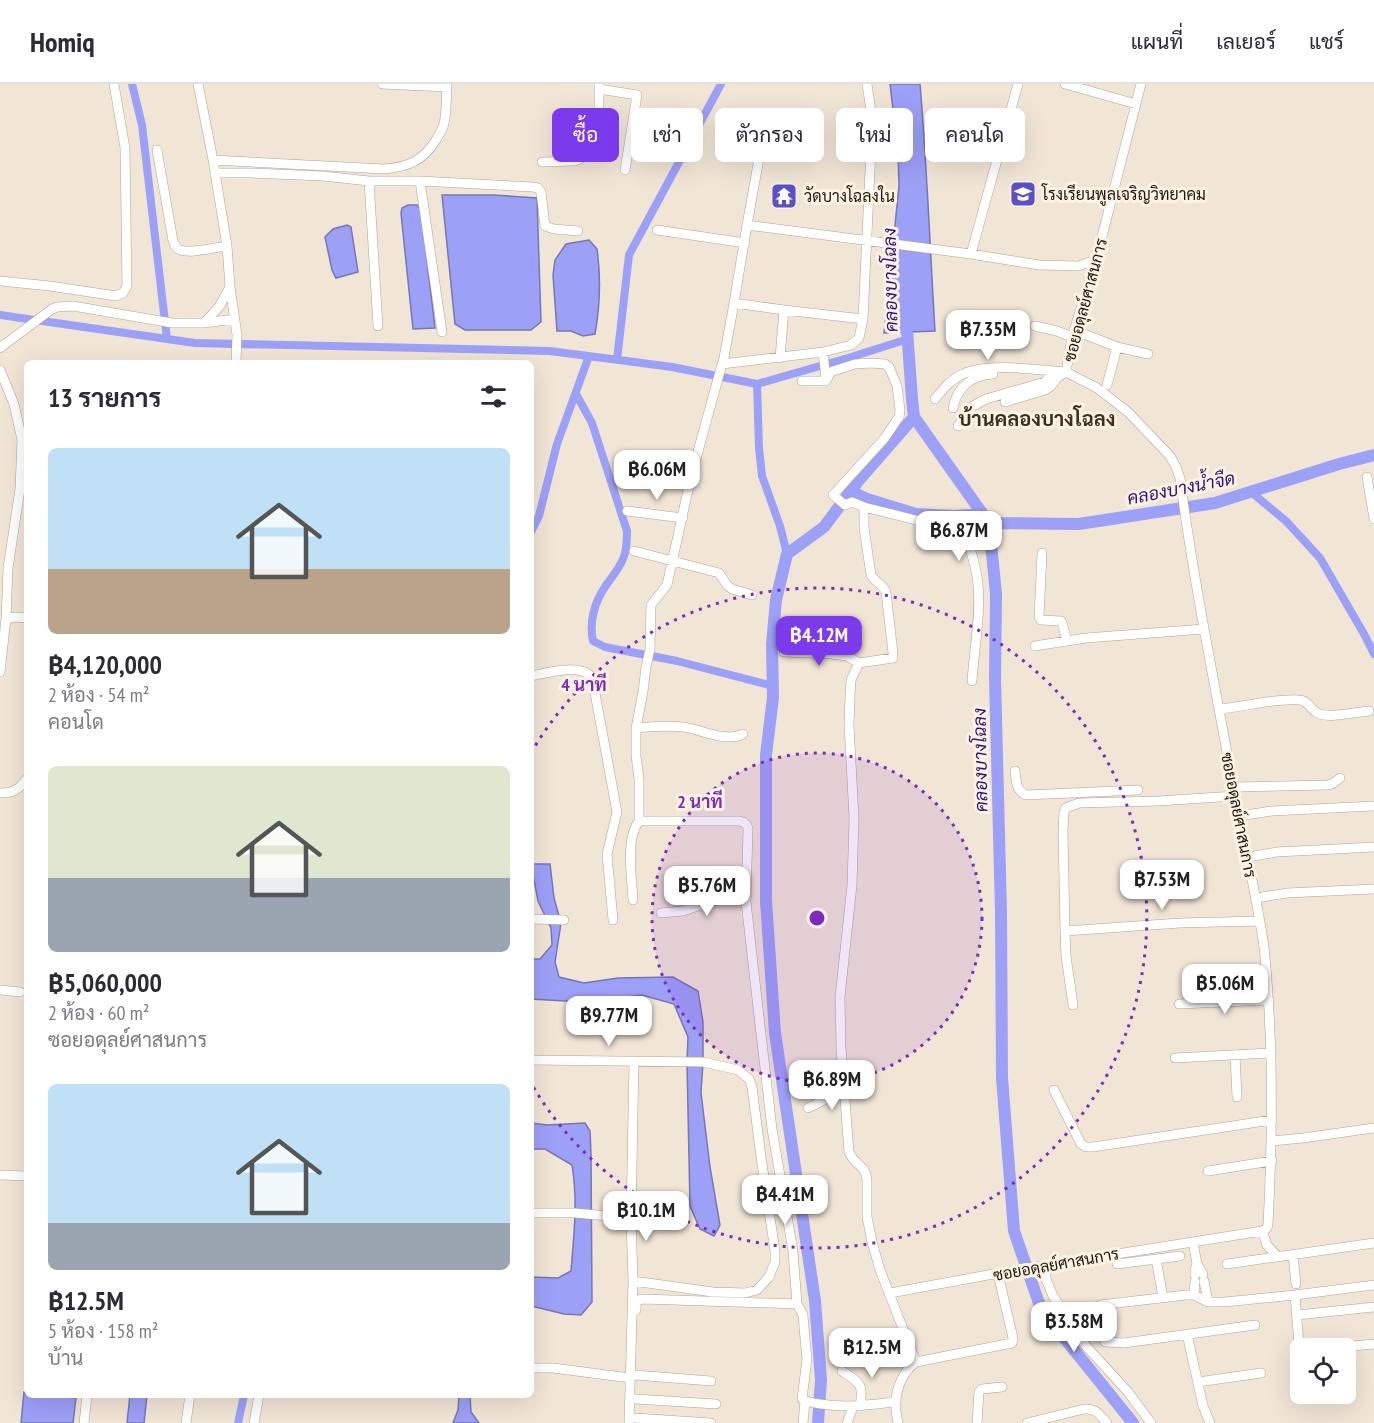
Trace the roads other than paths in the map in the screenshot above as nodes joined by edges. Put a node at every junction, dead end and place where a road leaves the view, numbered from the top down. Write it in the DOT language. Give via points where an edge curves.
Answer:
graph roads {
  1 [pos="114,84"];
  2 [pos="198,84"];
  3 [pos="382,84"];
  4 [pos="867,84"];
  5 [pos="1018,84"];
  6 [pos="1065,84"];
  7 [pos="1141,84"];
  8 [pos="447,85"];
  9 [pos="599,86"];
  10 [pos="1136,104"];
  11 [pos="635,108"];
  12 [pos="631,134"];
  13 [pos="157,150"];
  14 [pos="213,160"];
  15 [pos="542,162"];
  16 [pos="758,162"];
  17 [pos="626,170"];
  18 [pos="215,173"];
  19 [pos="369,181"];
  20 [pos="420,181"];
  21 [pos="747,225"];
  22 [pos="657,230"];
  23 [pos="578,231"];
  24 [pos="866,241"];
  25 [pos="745,243"];
  26 [pos="227,246"];
  27 [pos="971,254"];
  28 [pos="1096,260"];
  29 [pos="0,281"];
  30 [pos="230,287"];
  31 [pos="734,303"];
  32 [pos="784,310"];
  33 [pos="863,318"];
  34 [pos="234,319"];
  35 [pos="204,323"];
  36 [pos="378,326"];
  37 [pos="1035,326"];
  38 [pos="442,332"];
  39 [pos="1073,333"];
  40 [pos="1117,347"];
  41 [pos="0,348"];
  42 [pos="823,352"];
  43 [pos="1148,354"];
  44 [pos="780,358"];
  45 [pos="236,360"];
  46 [pos="722,364"];
  47 [pos="0,370"];
  48 [pos="1058,375"];
  49 [pos="826,380"];
  50 [pos="802,381"];
  51 [pos="1107,385"];
  52 [pos="935,399"];
  53 [pos="1005,402"];
  54 [pos="953,408"];
  55 [pos="958,426"];
  56 [pos="667,473"];
  57 [pos="692,477"];
  58 [pos="1367,477"];
  59 [pos="864,507"];
  60 [pos="627,511"];
  61 [pos="683,518"];
  62 [pos="1374,519"];
  63 [pos="634,551"];
  64 [pos="1042,553"];
  65 [pos="673,562"];
  66 [pos="752,595"];
  67 [pos="24,618"];
  68 [pos="6,619"];
  69 [pos="1204,629"];
  70 [pos="1067,641"];
  71 [pos="1035,646"];
  72 [pos="784,652"];
  73 [pos="859,663"];
  74 [pos="0,672"];
  75 [pos="534,675"];
  76 [pos="972,681"];
  77 [pos="1219,709"];
  78 [pos="1369,711"];
  79 [pos="636,728"];
  80 [pos="742,734"];
  81 [pos="1015,771"];
  82 [pos="1340,778"];
  83 [pos="24,783"];
  84 [pos="1138,790"];
  85 [pos="1234,791"];
  86 [pos="0,793"];
  87 [pos="1374,806"];
  88 [pos="1239,816"];
  89 [pos="639,821"];
  90 [pos="1374,847"];
  91 [pos="1248,857"];
  92 [pos="1374,889"];
  93 [pos="746,890"];
  94 [pos="1256,898"];
  95 [pos="633,900"];
  96 [pos="660,913"];
  97 [pos="534,919"];
  98 [pos="564,920"];
  99 [pos="613,920"];
  100 [pos="1260,921"];
  101 [pos="1065,931"];
  102 [pos="0,990"];
  103 [pos="20,992"];
  104 [pos="1269,1000"];
  105 [pos="1179,1004"];
  106 [pos="1073,1005"];
  107 [pos="1270,1053"];
  108 [pos="1235,1056"];
  109 [pos="1175,1058"];
  110 [pos="534,1060"];
  111 [pos="634,1061"];
  112 [pos="843,1077"];
  113 [pos="797,1078"];
  114 [pos="844,1090"];
  115 [pos="1054,1090"];
  116 [pos="1237,1097"];
  117 [pos="808,1107"];
  118 [pos="1272,1120"];
  119 [pos="1374,1128"];
  120 [pos="1272,1141"];
  121 [pos="1272,1161"];
  122 [pos="1208,1170"];
  123 [pos="0,1175"];
  124 [pos="24,1176"];
  125 [pos="534,1213"];
  126 [pos="631,1218"];
  127 [pos="1262,1231"];
  128 [pos="1193,1242"];
  129 [pos="1374,1243"];
  130 [pos="1293,1255"];
  131 [pos="1180,1256"];
  132 [pos="1278,1257"];
  133 [pos="1156,1259"];
  134 [pos="1117,1264"];
  135 [pos="1227,1264"];
  136 [pos="1048,1265"];
  137 [pos="1001,1273"];
  138 [pos="1199,1278"];
  139 [pos="633,1281"];
  140 [pos="1296,1284"];
  141 [pos="1374,1285"];
  142 [pos="890,1293"];
  143 [pos="1194,1295"];
  144 [pos="1295,1295"];
  145 [pos="1163,1297"];
  146 [pos="1208,1302"];
  147 [pos="796,1304"];
  148 [pos="1100,1305"];
  149 [pos="1374,1307"];
  150 [pos="1297,1315"];
  151 [pos="1256,1326"];
  152 [pos="1187,1334"];
  153 [pos="1299,1338"];
  154 [pos="1105,1342"];
  155 [pos="1374,1344"];
  156 [pos="1356,1346"];
  157 [pos="916,1362"];
  158 [pos="534,1368"];
  159 [pos="842,1371"];
  160 [pos="1261,1373"];
  161 [pos="633,1377"];
  162 [pos="711,1381"];
  163 [pos="1198,1382"];
  164 [pos="1002,1387"];
  165 [pos="87,1398"];
  166 [pos="190,1398"];
  167 [pos="258,1398"];
  168 [pos="635,1399"];
  169 [pos="808,1401"];
  170 [pos="896,1402"];
  171 [pos="716,1404"];
  172 [pos="857,1407"];
  173 [pos="633,1421"];
  174 [pos="84,1423"];
  175 [pos="186,1423"];
  176 [pos="254,1423"];
  177 [pos="711,1423"];
  178 [pos="802,1423"];
  179 [pos="847,1423"];
  180 [pos="898,1423"];
  181 [pos="977,1423"];
  182 [pos="1027,1423"];
  183 [pos="1107,1423"];
  184 [pos="1151,1423"];
  185 [pos="1210,1423"];
  1 -- 29 [label="street" via="125,148 127,286 123,293 116,296"];
  2 -- 14 [label="street"];
  3 -- 8 [label="street"];
  4 -- 24 [label="street" via="871,149"];
  5 -- 27 [label="street"];
  6 -- 10 [label="street"];
  7 -- 10 [label="street, ซอยอดุลย์ศาสนการ"];
  8 -- 14 [label="street" via="442,129 430,149 408,165 384,169"];
  9 -- 11 [label="street" via="637,95"];
  9 -- 15 [label="street" via="594,149 575,161"];
  10 -- 28 [label="street, ซอยอดุลย์ศาสนการ"];
  12 -- 17 [label="street"];
  13 -- 26 [label="street" via="176,247 183,251"];
  14 -- 18 [label="street"];
  16 -- 21 [label="street"];
  18 -- 19 [label="street"];
  18 -- 26 [label="street"];
  19 -- 20 [label="street"];
  19 -- 36 [label="street"];
  20 -- 23 [label="street" via="538,188 545,225"];
  20 -- 38 [label="street"];
  21 -- 24 [label="street"];
  21 -- 25 [label="street"];
  22 -- 25 [label="street"];
  24 -- 27 [label="street"];
  24 -- 33 [label="street"];
  25 -- 31 [label="street"];
  26 -- 30 [label="street"];
  27 -- 28 [label="street" via="1039,265 1078,266"];
  28 -- 39 [label="street, ซอยอดุลย์ศาสนการ"];
  30 -- 34 [label="street"];
  30 -- 35 [label="street"];
  31 -- 32 [label="street"];
  31 -- 46 [label="street"];
  32 -- 33 [label="street"];
  32 -- 44 [label="street"];
  33 -- 42 [label="street" via="856,342"];
  34 -- 35 [label="street"];
  34 -- 45 [label="street"];
  35 -- 41 [label="street" via="172,323 73,306 57,307"];
  37 -- 39 [label="street"];
  39 -- 40 [label="street"];
  39 -- 48 [label="street, ซอยอดุลย์ศาสนการ"];
  40 -- 43 [label="street"];
  40 -- 51 [label="street"];
  42 -- 44 [label="street"];
  42 -- 49 [label="street"];
  44 -- 46 [label="street"];
  46 -- 57 [label="street"];
  47 -- 68 [label="street" via="14,404 22,440"];
  48 -- 52 [label="street" via="1004,368 970,371 949,382"];
  48 -- 53 [label="street" via="1045,390"];
  48 -- 54 [label="street" via="978,376 959,392"];
  48 -- 55 [label="street" via="986,399 973,406"];
  48 -- 69 [label="street, ซอยอดุลย์ศาสนการ" via="1097,388 1128,412 1170,456 1180,478"];
  49 -- 50 [label="street"];
  49 -- 59 [label="street" via="831,372 855,364 885,364 897,386 899,417 884,440 833,495 845,505 852,502"];
  56 -- 57 [label="street"];
  57 -- 61 [label="street"];
  58 -- 62 [label="street"];
  59 -- 73 [label="street" via="871,575 886,592 893,658"];
  59 -- 76 [label="street" via="962,526 978,583"];
  60 -- 61 [label="street"];
  61 -- 65 [label="street"];
  63 -- 65 [label="street"];
  64 -- 70 [label="street" via="1039,617 1060,621"];
  65 -- 66 [label="street" via="719,573 732,589"];
  65 -- 79 [label="street" via="667,585 651,605 650,650"];
  67 -- 68 [label="street"];
  68 -- 74 [label="street"];
  69 -- 70 [label="street"];
  69 -- 77 [label="street, ซอยอดุลย์ศาสนการ"];
  70 -- 71 [label="street"];
  72 -- 73 [label="street" via="847,656"];
  73 -- 112 [label="street" via="850,696 854,818 852,885 840,997"];
  75 -- 99 [label="street" via="578,670 592,676 617,812 608,854"];
  77 -- 78 [label="street" via="1299,700 1325,715"];
  77 -- 85 [label="street, ซอยอดุลย์ศาสนการ"];
  79 -- 80 [label="street" via="686,727 714,735"];
  79 -- 89 [label="street"];
  81 -- 84 [label="street" via="1018,787 1026,795"];
  82 -- 85 [label="street" via="1327,785"];
  83 -- 86 [label="street" via="12,793"];
  85 -- 88 [label="street, ซอยอดุลย์ศาสนการ"];
  85 -- 101 [label="street" via="1158,801 1079,803 1066,808"];
  87 -- 88 [label="street"];
  88 -- 91 [label="street, ซอยอดุลย์ศาสนการ"];
  89 -- 93 [label="street" via="745,823"];
  89 -- 95 [label="street" via="632,840"];
  90 -- 91 [label="street"];
  91 -- 94 [label="street, ซอยอดุลย์ศาสนการ"];
  92 -- 94 [label="street"];
  93 -- 96 [label="street" via="683,911"];
  93 -- 147 [label="street" via="770,1118 793,1251"];
  94 -- 100 [label="street, ซอยอดุลย์ศาสนการ"];
  97 -- 98 [label="street"];
  100 -- 101 [label="street"];
  100 -- 104 [label="street, ซอยอดุลย์ศาสนการ"];
  101 -- 106 [label="street"];
  102 -- 103 [label="street"];
  104 -- 105 [label="street"];
  104 -- 107 [label="street, ซอยอดุลย์ศาสนการ"];
  107 -- 108 [label="street"];
  107 -- 118 [label="street, ซอยอดุลย์ศาสนการ"];
  108 -- 109 [label="street"];
  108 -- 116 [label="street"];
  110 -- 111 [label="street"];
  111 -- 126 [label="street"];
  111 -- 139 [label="street" via="703,1062 738,1070 748,1078 753,1087 775,1262 769,1277 757,1290 745,1293"];
  112 -- 113 [label="street"];
  112 -- 114 [label="street"];
  114 -- 117 [label="street"];
  114 -- 142 [label="street" via="849,1152 866,1173 868,1225"];
  115 -- 118 [label="street" via="1086,1147"];
  118 -- 120 [label="street, ซอยอดุลย์ศาสนการ"];
  119 -- 120 [label="street"];
  120 -- 121 [label="street, ซอยอดุลย์ศาสนการ"];
  121 -- 122 [label="street"];
  121 -- 127 [label="street, ซอยอดุลย์ศาสนการ" via="1268,1224"];
  123 -- 124 [label="street"];
  125 -- 126 [label="street"];
  126 -- 139 [label="street"];
  127 -- 128 [label="street, ซอยอดุลย์ศาสนการ"];
  127 -- 132 [label="street" via="1267,1245"];
  128 -- 136 [label="street, ซอยอดุลย์ศาสนการ"];
  128 -- 138 [label="street"];
  129 -- 130 [label="street"];
  130 -- 132 [label="street"];
  130 -- 140 [label="street"];
  131 -- 133 [label="street"];
  132 -- 135 [label="street"];
  133 -- 134 [label="street"];
  133 -- 145 [label="street"];
  136 -- 137 [label="street, ซอยอดุลย์ศาสนการ"];
  136 -- 184 [label="street" via="1045,1273 1053,1296 1085,1345"];
  137 -- 142 [label="street, ซอยอดุลย์ศาสนการ"];
  137 -- 157 [label="street" via="1012,1343"];
  138 -- 143 [label="street"];
  138 -- 146 [label="street"];
  139 -- 161 [label="street"];
  141 -- 144 [label="street"];
  142 -- 157 [label="street"];
  143 -- 145 [label="street"];
  143 -- 146 [label="street"];
  144 -- 146 [label="street"];
  144 -- 150 [label="street"];
  145 -- 148 [label="street"];
  147 -- 161 [label="street" via="638,1300"];
  147 -- 169 [label="street" via="803,1315 806,1339 802,1398"];
  149 -- 150 [label="street"];
  150 -- 153 [label="street"];
  151 -- 152 [label="street"];
  152 -- 154 [label="street"];
  152 -- 163 [label="street"];
  155 -- 156 [label="street"];
  157 -- 170 [label="street" via="907,1370"];
  158 -- 161 [label="street"];
  159 -- 172 [label="street" via="862,1389"];
  160 -- 163 [label="street"];
  161 -- 162 [label="street"];
  161 -- 168 [label="street"];
  161 -- 173 [label="street"];
  163 -- 185 [label="street"];
  164 -- 181 [label="street" via="978,1392"];
  165 -- 174 [label="street"];
  166 -- 175 [label="street"];
  167 -- 176 [label="street"];
  168 -- 171 [label="street"];
  168 -- 173 [label="street"];
  169 -- 172 [label="street"];
  169 -- 178 [label="street"];
  170 -- 172 [label="street"];
  170 -- 180 [label="street"];
  172 -- 179 [label="street"];
  173 -- 177 [label="street"];
  182 -- 183 [label="street" via="1090,1408"];
}
